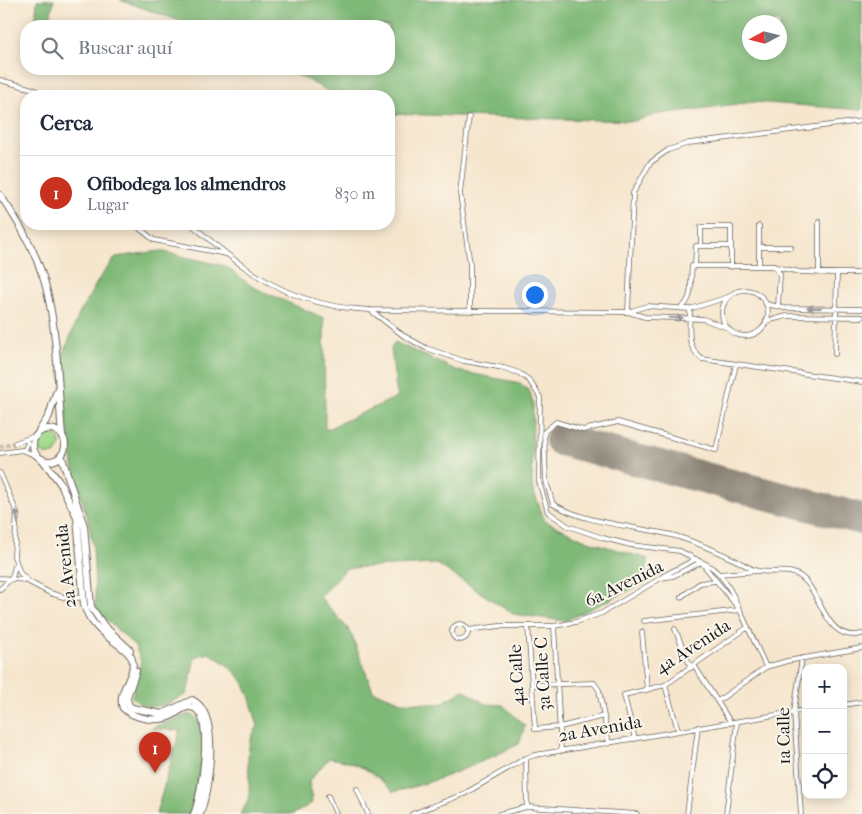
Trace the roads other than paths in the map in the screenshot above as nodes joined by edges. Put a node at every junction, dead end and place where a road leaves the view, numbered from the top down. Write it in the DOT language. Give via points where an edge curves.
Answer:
graph roads {
  1 [pos="0,80"];
  2 [pos="33,90"];
  3 [pos="469,117"];
  4 [pos="862,121"];
  5 [pos="0,195"];
  6 [pos="703,220"];
  7 [pos="820,222"];
  8 [pos="759,226"];
  9 [pos="20,227"];
  10 [pos="703,227"];
  11 [pos="22,230"];
  12 [pos="140,230"];
  13 [pos="198,230"];
  14 [pos="701,246"];
  15 [pos="731,246"];
  16 [pos="759,247"];
  17 [pos="791,247"];
  18 [pos="227,255"];
  19 [pos="695,266"];
  20 [pos="759,266"];
  21 [pos="774,266"];
  22 [pos="731,267"];
  23 [pos="819,273"];
  24 [pos="837,273"];
  25 [pos="862,273"];
  26 [pos="728,297"];
  27 [pos="766,304"];
  28 [pos="778,306"];
  29 [pos="681,308"];
  30 [pos="836,308"];
  31 [pos="690,309"];
  32 [pos="862,309"];
  33 [pos="370,310"];
  34 [pos="470,310"];
  35 [pos="628,312"];
  36 [pos="837,317"];
  37 [pos="862,317"];
  38 [pos="690,318"];
  39 [pos="766,321"];
  40 [pos="728,328"];
  41 [pos="835,354"];
  42 [pos="736,364"];
  43 [pos="862,382"];
  44 [pos="58,384"];
  45 [pos="37,434"];
  46 [pos="62,436"];
  47 [pos="26,439"];
  48 [pos="15,443"];
  49 [pos="24,451"];
  50 [pos="0,453"];
  51 [pos="61,454"];
  52 [pos="40,458"];
  53 [pos="0,473"];
  54 [pos="696,559"];
  55 [pos="701,562"];
  56 [pos="16,564"];
  57 [pos="758,571"];
  58 [pos="718,574"];
  59 [pos="0,578"];
  60 [pos="12,578"];
  61 [pos="661,578"];
  62 [pos="26,580"];
  63 [pos="714,580"];
  64 [pos="0,584"];
  65 [pos="0,589"];
  66 [pos="83,597"];
  67 [pos="681,597"];
  68 [pos="740,610"];
  69 [pos="644,621"];
  70 [pos="528,626"];
  71 [pos="554,626"];
  72 [pos="748,627"];
  73 [pos="675,629"];
  74 [pos="468,630"];
  75 [pos="642,632"];
  76 [pos="862,634"];
  77 [pos="862,648"];
  78 [pos="802,658"];
  79 [pos="693,667"];
  80 [pos="766,667"];
  81 [pos="557,684"];
  82 [pos="532,685"];
  83 [pos="665,685"];
  84 [pos="647,690"];
  85 [pos="718,701"];
  86 [pos="862,702"];
  87 [pos="847,704"];
  88 [pos="802,711"];
  89 [pos="794,712"];
  90 [pos="604,716"];
  91 [pos="731,722"];
  92 [pos="737,722"];
  93 [pos="560,726"];
  94 [pos="698,727"];
  95 [pos="678,730"];
  96 [pos="635,738"];
  97 [pos="609,744"];
  98 [pos="561,751"];
  99 [pos="526,758"];
  100 [pos="357,789"];
  101 [pos="328,796"];
  102 [pos="527,807"];
  103 [pos="335,813"];
  104 [pos="584,813"];
  105 [pos="591,813"];
  106 [pos="194,814"];
  107 [pos="200,814"];
  108 [pos="330,814"];
  109 [pos="368,814"];
  110 [pos="412,814"];
  111 [pos="499,814"];
  112 [pos="637,814"];
  113 [pos="687,814"];
  114 [pos="726,814"];
  115 [pos="801,814"];
  1 -- 2 [label="street"];
  3 -- 34 [label="street" via="460,193 470,265"];
  4 -- 35 [label="street" via="689,143 668,150 650,163 632,193"];
  5 -- 9 [label="main road"];
  6 -- 10 [label="street"];
  7 -- 23 [label="street"];
  8 -- 16 [label="street"];
  10 -- 14 [label="street"];
  10 -- 15 [label="street" via="731,227"];
  11 -- 44 [label="main road" via="45,286"];
  12 -- 18 [label="street" via="160,242"];
  13 -- 18 [label="street"];
  14 -- 15 [label="street"];
  14 -- 19 [label="street" via="696,246"];
  15 -- 22 [label="street"];
  16 -- 17 [label="street"];
  16 -- 20 [label="street"];
  18 -- 33 [label="street" via="283,292 310,301"];
  19 -- 22 [label="street"];
  19 -- 29 [label="street" via="692,266 688,302"];
  20 -- 21 [label="street"];
  20 -- 22 [label="street"];
  21 -- 23 [label="street"];
  21 -- 28 [label="street" via="780,274"];
  23 -- 24 [label="street"];
  24 -- 25 [label="street"];
  24 -- 30 [label="street"];
  26 -- 27 [label="street" via="738,291 749,290 760,295"];
  26 -- 31 [label="street"];
  26 -- 40 [label="street" via="722,316"];
  27 -- 28 [label="street"];
  27 -- 39 [label="street"];
  30 -- 28 [label="street, one-way"];
  29 -- 31 [label="street"];
  29 -- 35 [label="street" via="647,306"];
  30 -- 32 [label="street"];
  30 -- 36 [label="street"];
  31 -- 38 [label="street"];
  33 -- 34 [label="street"];
  33 -- 54 [label="street" via="426,348 464,361 519,373 536,387 541,409 539,482 548,512 557,520 603,538 680,551"];
  34 -- 35 [label="street"];
  35 -- 38 [label="street, one-way" via="645,317"];
  36 -- 37 [label="street"];
  36 -- 39 [label="street" via="787,316"];
  36 -- 41 [label="street"];
  38 -- 40 [label="street"];
  38 -- 42 [label="street" via="689,337 697,355"];
  39 -- 40 [label="street" via="760,330 750,335 738,335"];
  42 -- 43 [label="street"];
  42 -- 57 [label="street" via="716,450 618,422 583,430 556,422 544,432 546,481 553,504 560,507 624,528 668,534"];
  44 -- 45 [label="main road" via="53,407"];
  44 -- 46 [label="main road"];
  45 -- 46 [label="main road" via="54,429"];
  45 -- 47 [label="street"];
  45 -- 52 [label="main road" via="32,446"];
  46 -- 51 [label="main road" via="65,446"];
  47 -- 48 [label="street"];
  47 -- 49 [label="street" via="28,443"];
  49 -- 50 [label="street"];
  49 -- 52 [label="street"];
  51 -- 52 [label="main road" via="55,460"];
  51 -- 107 [label="main road, 2a Avenida" via="84,526 89,599 93,611 135,657 136,668 128,704 136,710 158,714 192,700 205,712 210,752"];
  52 -- 66 [label="main road, 2a Avenida" via="60,483 77,517"];
  56 -- 53 [label="street, one-way" via="17,513"];
  54 -- 55 [label="street"];
  54 -- 61 [label="street"];
  55 -- 58 [label="street" via="710,565"];
  55 -- 61 [label="street, 6a Avenida" via="673,576"];
  55 -- 63 [label="street"];
  56 -- 60 [label="street"];
  56 -- 62 [label="street"];
  57 -- 58 [label="street"];
  57 -- 76 [label="street" via="780,571 801,576 837,629 848,634"];
  58 -- 63 [label="street"];
  58 -- 68 [label="street"];
  59 -- 60 [label="street"];
  60 -- 62 [label="street"];
  60 -- 65 [label="street"];
  61 -- 71 [label="street, 6a Avenida" via="602,614"];
  62 -- 66 [label="street" via="62,597"];
  63 -- 67 [label="street" via="700,583"];
  63 -- 68 [label="street"];
  64 -- 65 [label="street"];
  66 -- 106 [label="main road, 2a Avenida" via="95,628 132,659 132,670 121,698 125,710 136,716 158,720 191,706 201,715 205,736 204,759"];
  68 -- 69 [label="street"];
  68 -- 72 [label="street"];
  70 -- 71 [label="street, 6a Avenida"];
  70 -- 74 [label="street, 6a Avenida"];
  70 -- 82 [label="street, 4a Calle"];
  71 -- 81 [label="street, 3a Calle C"];
  72 -- 79 [label="street, 4a Avenida"];
  72 -- 80 [label="street"];
  73 -- 79 [label="street"];
  74 -- 74 [label="street" via="457,624 451,634 460,641 467,636"];
  75 -- 84 [label="street"];
  77 -- 78 [label="street"];
  78 -- 80 [label="street"];
  78 -- 89 [label="street, 1a Calle"];
  79 -- 83 [label="street, 4a Avenida"];
  79 -- 85 [label="street"];
  80 -- 85 [label="street"];
  81 -- 82 [label="street"];
  81 -- 90 [label="street" via="594,684 599,690"];
  81 -- 93 [label="street, 3a Calle C"];
  82 -- 93 [label="street, 4a Calle" via="533,723 537,730"];
  83 -- 84 [label="street, 4a Avenida"];
  83 -- 95 [label="street"];
  84 -- 96 [label="street, 4a Avenida" via="624,695"];
  85 -- 91 [label="street"];
  86 -- 87 [label="street"];
  88 -- 89 [label="street, 2a Avenida"];
  89 -- 92 [label="street, 2a Avenida"];
  89 -- 115 [label="street, 1a Calle"];
  90 -- 93 [label="street"];
  90 -- 97 [label="street"];
  91 -- 92 [label="street, 2a Avenida"];
  91 -- 94 [label="street, 2a Avenida"];
  92 -- 114 [label="street"];
  93 -- 98 [label="street, 3a Calle C"];
  94 -- 95 [label="street, 2a Avenida"];
  94 -- 113 [label="street"];
  95 -- 96 [label="street, 2a Avenida"];
  96 -- 97 [label="street, 2a Avenida"];
  97 -- 98 [label="street, 2a Avenida"];
  98 -- 99 [label="street, 2a Avenida"];
  99 -- 102 [label="street"];
  99 -- 110 [label="street, 2a Avenida" via="464,794"];
  100 -- 109 [label="street"];
  101 -- 103 [label="street"];
  102 -- 104 [label="street"];
  102 -- 111 [label="street"];
  103 -- 108 [label="street"];
  104 -- 105 [label="street"];
  105 -- 112 [label="street"];
}
